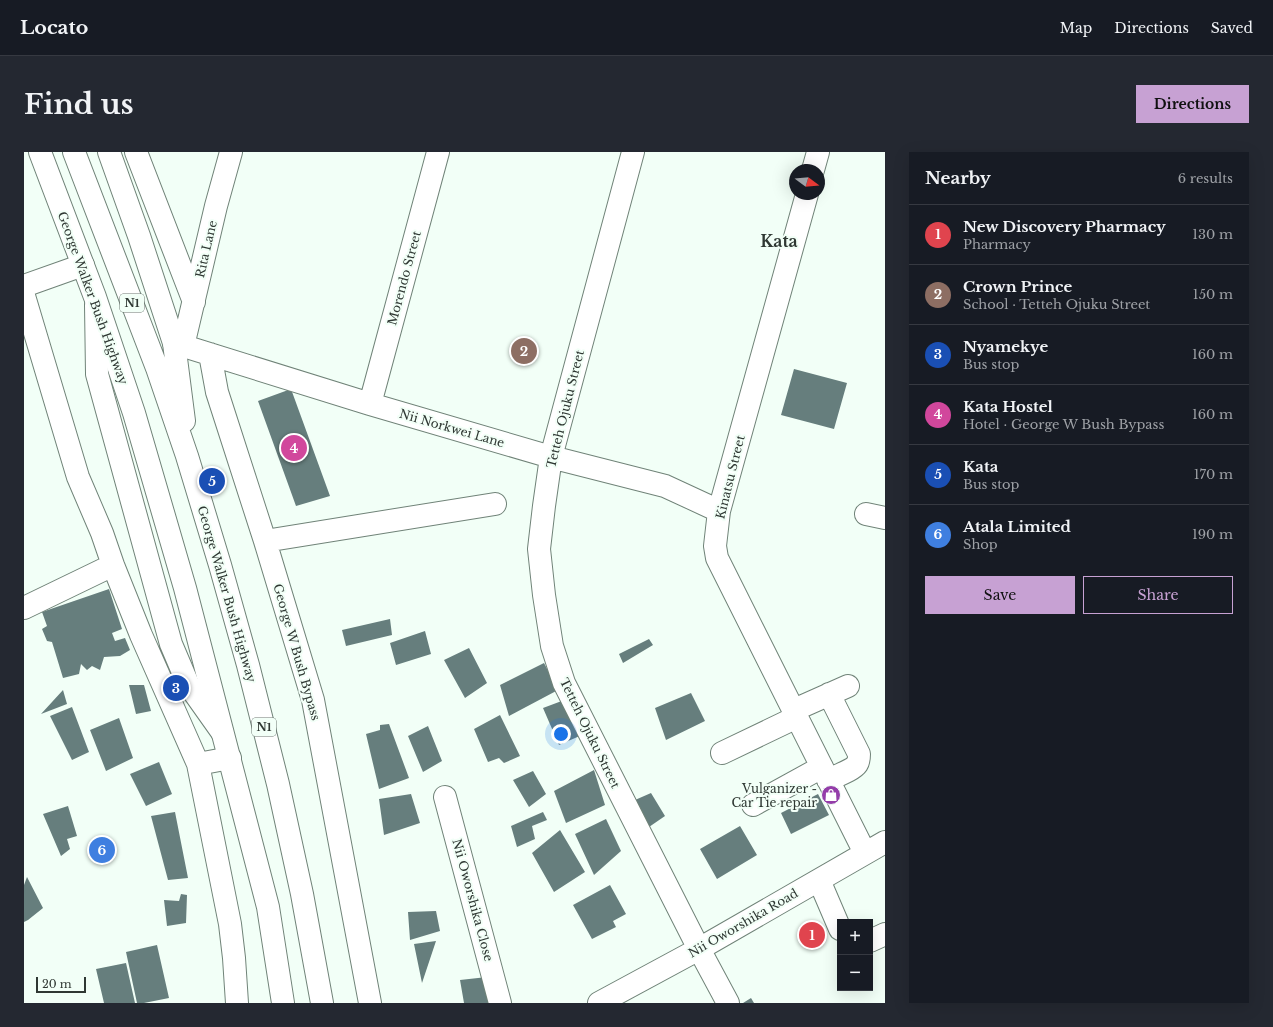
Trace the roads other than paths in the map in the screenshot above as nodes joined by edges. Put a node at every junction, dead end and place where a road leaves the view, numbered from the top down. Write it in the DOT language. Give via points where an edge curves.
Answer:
graph roads {
  1 [pos="40,152"];
  2 [pos="74,152"];
  3 [pos="109,152"];
  4 [pos="136,152"];
  5 [pos="232,152"];
  6 [pos="438,152"];
  7 [pos="633,152"];
  8 [pos="818,152"];
  9 [pos="815,164"];
  10 [pos="805,200"];
  11 [pos="83,265"];
  12 [pos="24,286"];
  13 [pos="24,296"];
  14 [pos="194,302"];
  15 [pos="179,344"];
  16 [pos="210,354"];
  17 [pos="370,404"];
  18 [pos="187,456"];
  19 [pos="551,457"];
  20 [pos="495,504"];
  21 [pos="719,512"];
  22 [pos="265,541"];
  23 [pos="113,565"];
  24 [pos="24,608"];
  25 [pos="795,713"];
  26 [pos="722,753"];
  27 [pos="230,758"];
  28 [pos="198,764"];
  29 [pos="825,773"];
  30 [pos="445,797"];
  31 [pos="753,805"];
  32 [pos="885,842"];
  33 [pos="865,853"];
  34 [pos="819,880"];
  35 [pos="837,922"];
  36 [pos="885,934"];
  37 [pos="873,940"];
  38 [pos="699,949"];
  39 [pos="237,1003"];
  40 [pos="283,1003"];
  41 [pos="322,1003"];
  42 [pos="370,1003"];
  43 [pos="500,1003"];
  44 [pos="599,1003"];
  45 [pos="728,1003"];
  1 -- 11 [label="main road, George Walker Bush Highway"];
  2 -- 18 [label="main road, George Walker Bush Highway / N1" via="157,368"];
  3 -- 15 [label="main road"];
  4 -- 14 [label="main road"];
  5 -- 14 [label="main road, Rita Lane" via="216,206"];
  6 -- 17 [label="main road, Morendo Street"];
  7 -- 19 [label="main road, Tetteh Ojuku Street"];
  8 -- 9 [label="main road"];
  10 -- 21 [label="main road, Kinatsu Street"];
  11 -- 12 [label="main road"];
  11 -- 27 [label="main road, George Walker Bush Highway" via="134,413 185,588"];
  13 -- 23 [label="main road" via="78,477"];
  14 -- 15 [label="main road, Rita Lane"];
  15 -- 16 [label="main road, Nii Norkwei Lane"];
  15 -- 18 [label="main road"];
  16 -- 17 [label="main road, Nii Norkwei Lane"];
  16 -- 22 [label="main road, George W Bush Bypass" via="217,392"];
  17 -- 19 [label="main road, Nii Norkwei Lane"];
  18 -- 41 [label="main road, George Walker Bush Highway / N1" via="248,665 272,762 302,894"];
  19 -- 21 [label="main road, Nii Norkwei Lane" via="665,486"];
  19 -- 38 [label="main road, Tetteh Ojuku Street" via="539,549 552,646 564,683"];
  20 -- 22 [label="main road"];
  21 -- 25 [label="main road, Kinatsu Street" via="715,546 717,558"];
  22 -- 42 [label="main road, George W Bush Bypass" via="313,700"];
  23 -- 24 [label="main road"];
  23 -- 28 [label="main road" via="140,635"];
  25 -- 26 [label="main road"];
  25 -- 29 [label="main road, Kinatsu Street"];
  25 -- 29 [label="main road" via="839,690 858,760 852,769"];
  27 -- 28 [label="main road"];
  27 -- 40 [label="main road, George Walker Bush Highway" via="268,907"];
  28 -- 39 [label="main road" via="230,924"];
  29 -- 31 [label="main road"];
  29 -- 33 [label="main road, Kinatsu Street"];
  30 -- 43 [label="main road, Nii Oworshika Close"];
  32 -- 33 [label="main road, Nii Oworshika Road"];
  33 -- 34 [label="main road, Nii Oworshika Road"];
  34 -- 35 [label="main road"];
  34 -- 38 [label="main road, Nii Oworshika Road"];
  36 -- 37 [label="main road"];
  38 -- 44 [label="main road, Nii Oworshika Road"];
  38 -- 45 [label="main road, Tetteh Ojuku Street"];
}
